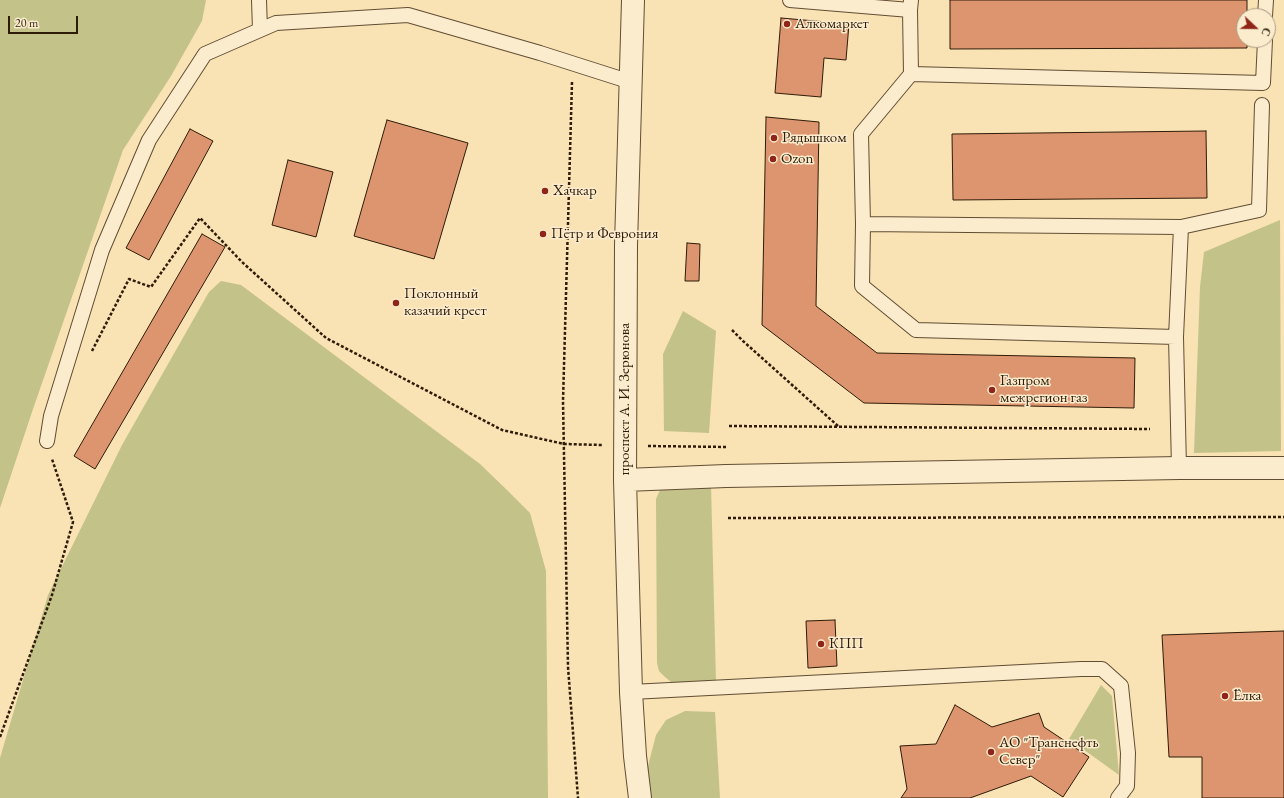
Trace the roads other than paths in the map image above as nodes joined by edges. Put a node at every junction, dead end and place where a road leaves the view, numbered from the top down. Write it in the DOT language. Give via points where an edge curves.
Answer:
graph roads {
  1 [pos="259,0"];
  2 [pos="633,0"];
  3 [pos="790,0"];
  4 [pos="911,5"];
  5 [pos="260,30"];
  6 [pos="1264,48"];
  7 [pos="912,74"];
  8 [pos="631,82"];
  9 [pos="1262,105"];
  10 [pos="864,224"];
  11 [pos="1181,227"];
  12 [pos="1176,337"];
  13 [pos="47,441"];
  14 [pos="1179,468"];
  15 [pos="1284,468"];
  16 [pos="625,480"];
  17 [pos="631,692"];
  18 [pos="640,798"];
  19 [pos="1118,798"];
  1 -- 5 [label="lane"];
  2 -- 8 [label="street, проспект А. И. Зерюнова"];
  3 -- 4 [label="lane"];
  4 -- 7 [label="lane"];
  5 -- 8 [label="lane" via="276,24 408,15"];
  5 -- 13 [label="lane" via="205,54 149,140 102,250 52,416"];
  6 -- 7 [label="lane" via="1263,83"];
  7 -- 10 [label="lane" via="861,134"];
  8 -- 16 [label="street, проспект А. И. Зерюнова" via="626,246"];
  9 -- 11 [label="lane" via="1259,210"];
  10 -- 11 [label="lane"];
  10 -- 12 [label="lane" via="862,286 916,330"];
  11 -- 12 [label="lane"];
  12 -- 14 [label="lane"];
  14 -- 15 [label="street"];
  14 -- 16 [label="street"];
  16 -- 17 [label="street, проспект А. И. Зерюнова"];
  17 -- 18 [label="street, проспект А. И. Зерюнова"];
  17 -- 19 [label="lane" via="1102,669 1121,686 1128,753 1127,786"];
}
